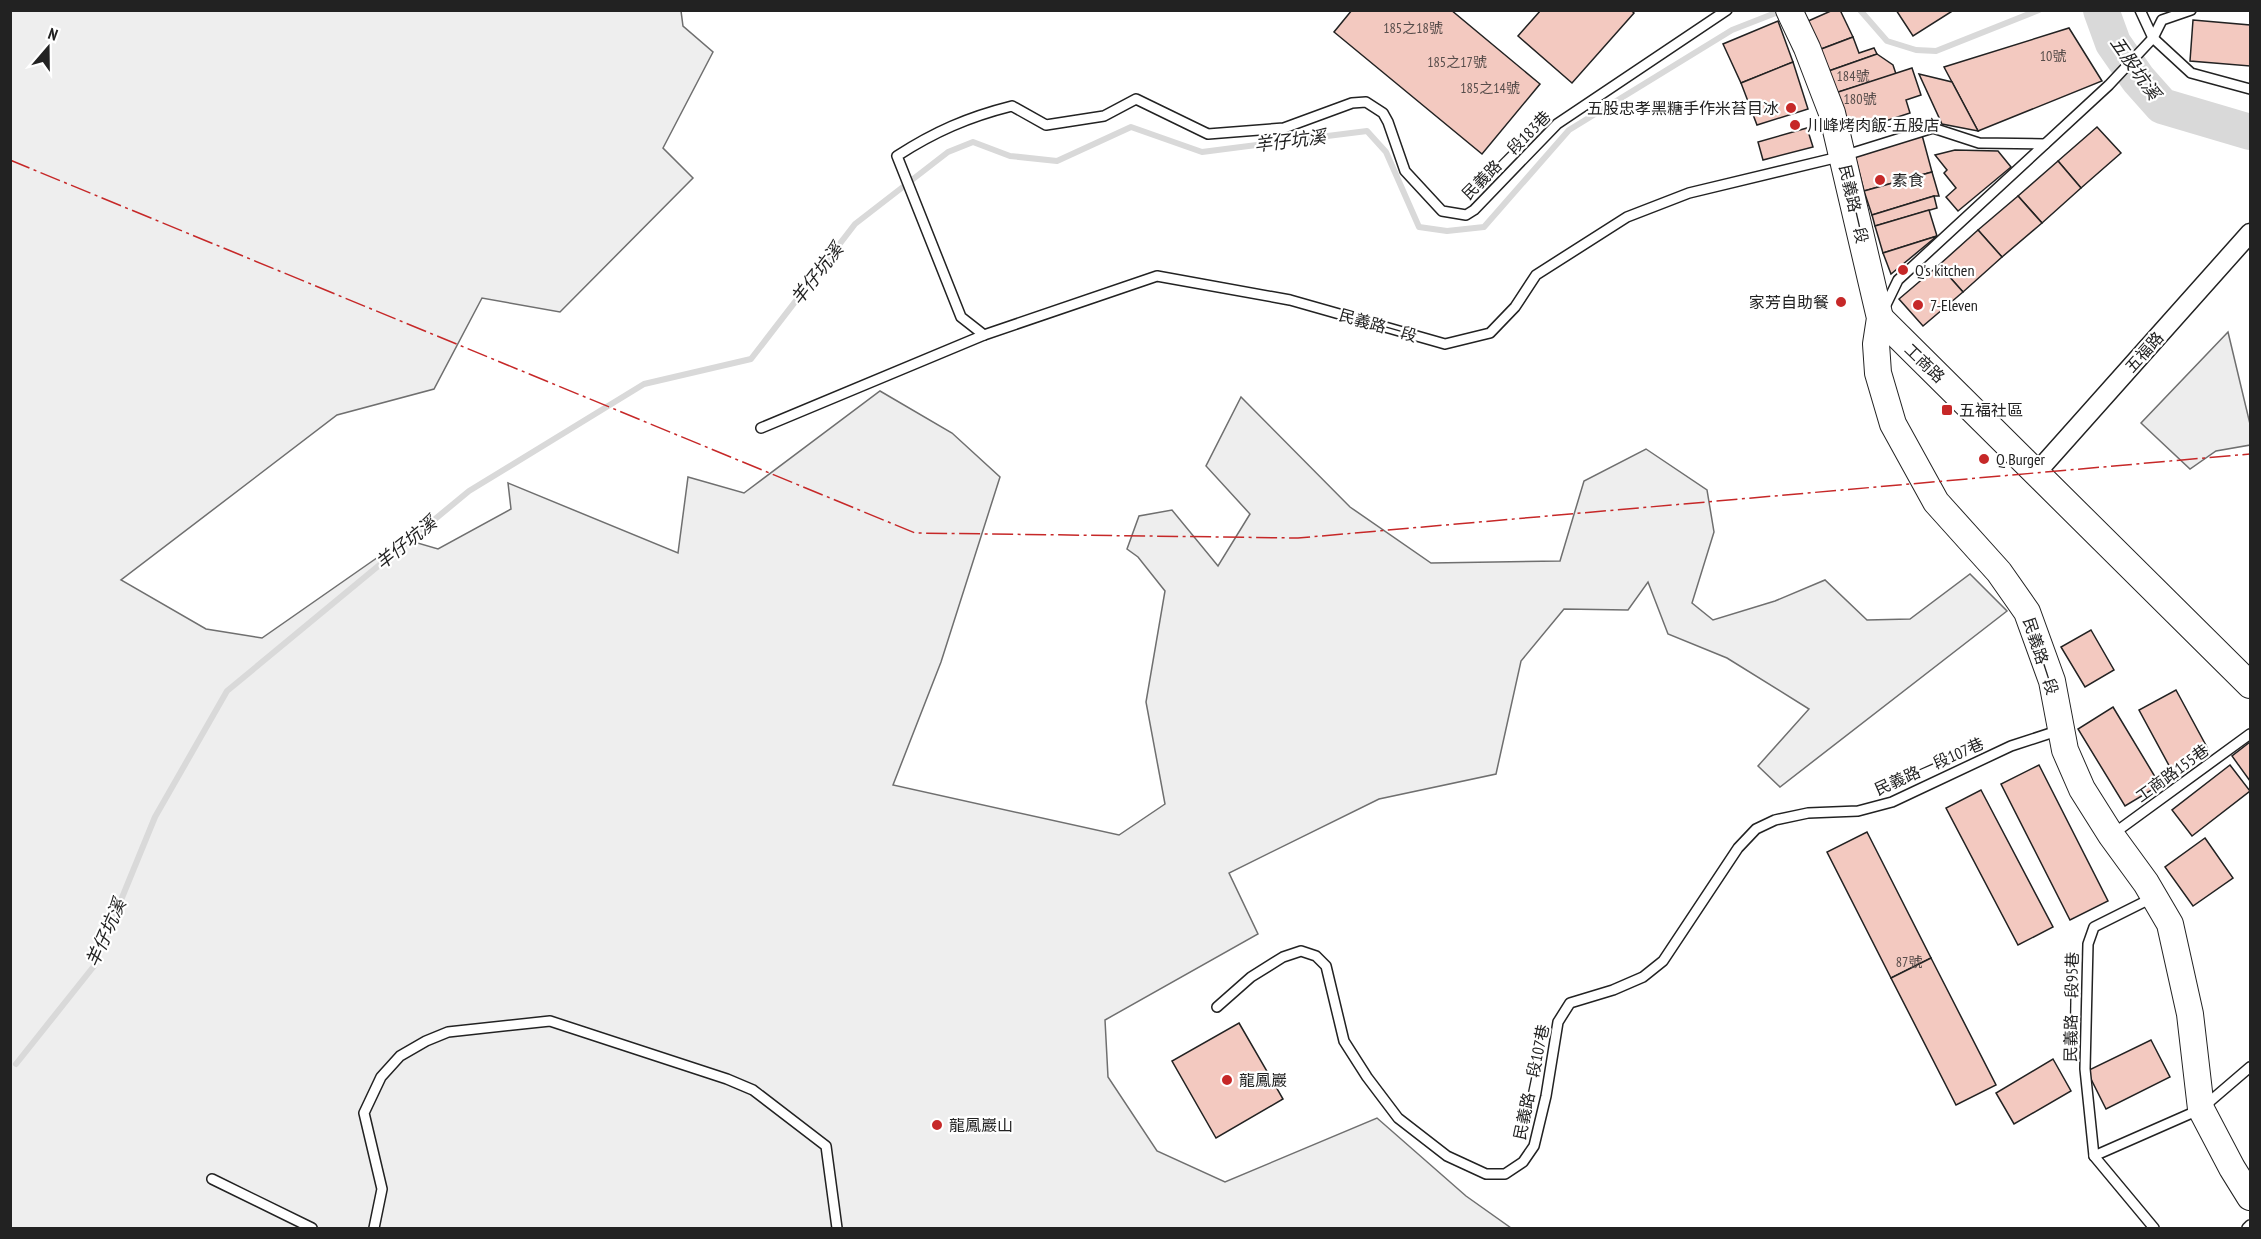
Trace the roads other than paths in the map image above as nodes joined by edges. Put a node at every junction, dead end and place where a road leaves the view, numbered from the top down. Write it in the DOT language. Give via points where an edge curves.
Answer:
graph roads {
  1 [pos="1727,10"];
  2 [pos="1789,10"];
  3 [pos="2140,10"];
  4 [pos="2191,10"];
  5 [pos="2153,38"];
  6 [pos="2250,89"];
  7 [pos="2045,144"];
  8 [pos="1843,156"];
  9 [pos="2250,233"];
  10 [pos="1880,318"];
  11 [pos="984,335"];
  12 [pos="761,428"];
  13 [pos="2037,472"];
  14 [pos="2250,685"];
  15 [pos="2060,730"];
  16 [pos="2250,734"];
  17 [pos="2111,835"];
  18 [pos="2155,897"];
  19 [pos="1217,1007"];
  20 [pos="2250,1067"];
  21 [pos="2201,1109"];
  22 [pos="2094,1156"];
  23 [pos="212,1179"];
  24 [pos="2250,1197"];
  25 [pos="2250,1225"];
  26 [pos="312,1228"];
  27 [pos="374,1228"];
  28 [pos="837,1228"];
  29 [pos="2154,1228"];
  30 [pos="2247,1228"];
  1 -- 11 [label="lane, 民義路一段183巷" via="1557,124 1466,214 1442,212 1425,194 1405,171 1383,113 1366,102 1352,103 1284,128 1208,134 1136,99 1104,116 1046,125 1012,106 978,114 930,135 897,156 961,317"];
  2 -- 8 [label="main road, 民義路一段" via="1832,113"];
  3 -- 5 [label="lane"];
  4 -- 5 [label="lane" via="2162,20"];
  5 -- 6 [label="lane" via="2191,73"];
  5 -- 7 [label="lane" via="2109,86"];
  7 -- 8 [label="lane" via="1979,143 1933,128"];
  7 -- 10 [label="lane" via="1898,280"];
  8 -- 10 [label="main road, 民義路一段"];
  8 -- 11 [label="lane, 民義路一段" via="1689,194 1627,217 1536,275 1515,307 1490,333 1445,344 1290,300 1157,276"];
  9 -- 13 [label="street, 五福路"];
  10 -- 13 [label="main road, 工商路"];
  10 -- 15 [label="main road, 民義路一段" via="1876,344 1878,373 1893,424 1936,502 1999,572 2027,612 2052,681"];
  11 -- 12 [label="lane, 民義路一段"];
  13 -- 14 [label="main road, 工商路"];
  15 -- 17 [label="main road, 民義路一段" via="2082,789"];
  15 -- 19 [label="lane, 民義路一段107巷" via="2011,746 1892,802 1858,811 1808,813 1775,820 1756,829 1738,848 1663,961 1643,977 1570,1003 1558,1022 1534,1146 1523,1162 1505,1174 1486,1174 1447,1155 1398,1118 1344,1041 1326,966 1316,956 1301,951 1284,957 1251,977"];
  16 -- 17 [label="lane, 工商路155巷"];
  17 -- 18 [label="main road, 民義路一段"];
  18 -- 21 [label="main road, 民義路一段" via="2170,924 2190,1014"];
  18 -- 22 [label="lane, 民義路一段95巷" via="2094,927 2088,944 2085,1069"];
  20 -- 21 [label="lane"];
  21 -- 22 [label="lane"];
  21 -- 24 [label="main road, 民義路一段"];
  22 -- 29 [label="lane"];
  23 -- 26 [label="lane"];
  25 -- 30 [label="lane"];
  27 -- 28 [label="lane" via="382,1189 364,1113 381,1077 400,1056 448,1032 550,1021 753,1090 826,1146"];
}
